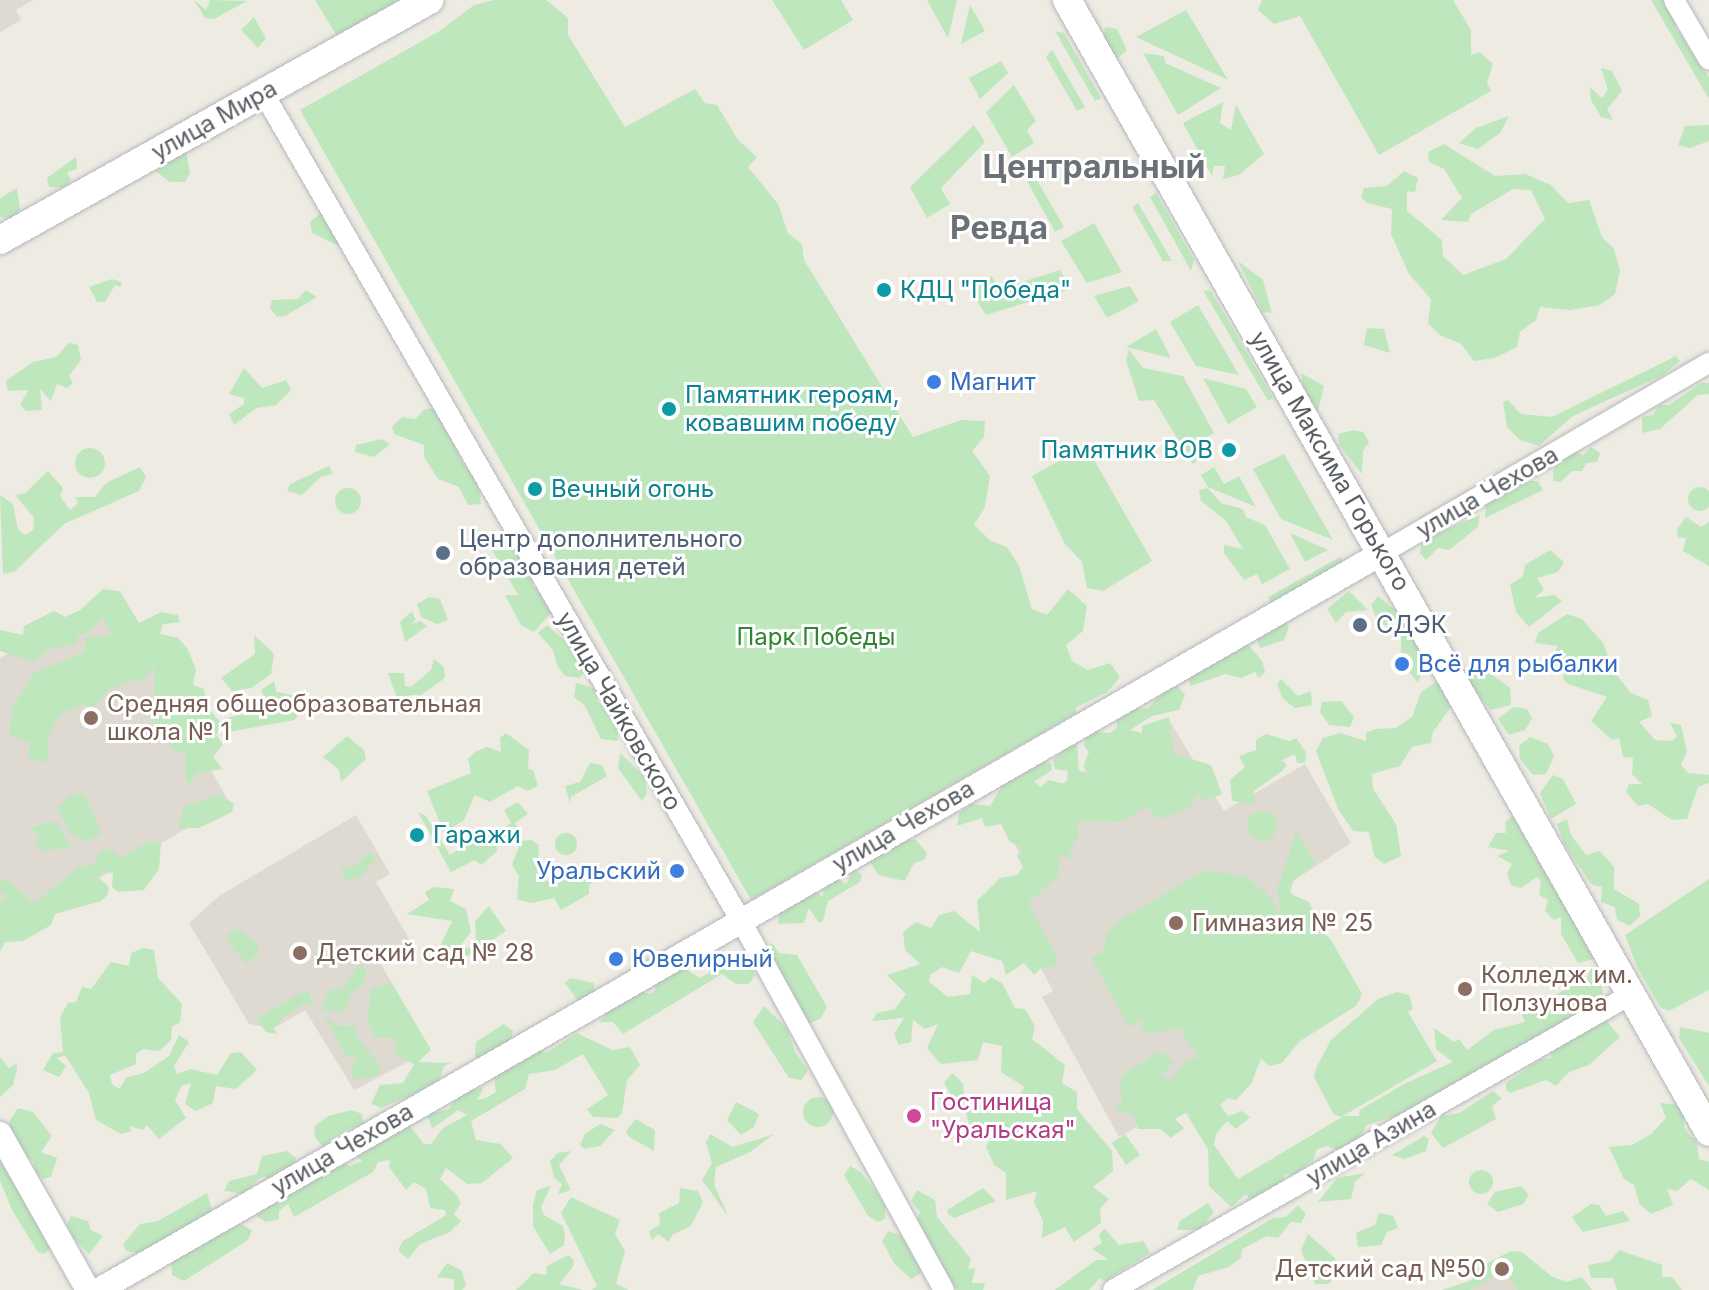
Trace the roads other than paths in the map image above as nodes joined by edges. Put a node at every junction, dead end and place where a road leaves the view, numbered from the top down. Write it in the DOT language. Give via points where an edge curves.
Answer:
graph roads {
  1 [pos="429,0"];
  2 [pos="1067,0"];
  3 [pos="1674,0"];
  4 [pos="1709,60"];
  5 [pos="264,94"];
  6 [pos="0,240"];
  7 [pos="1709,363"];
  8 [pos="1382,553"];
  9 [pos="740,919"];
  10 [pos="1630,995"];
  11 [pos="1709,1132"];
  12 [pos="0,1134"];
  13 [pos="88,1290"];
  14 [pos="99,1290"];
  15 [pos="944,1290"];
  16 [pos="1113,1290"];
  1 -- 5 [label="main road, улица Мира"];
  2 -- 8 [label="main road, улица Максима Горького"];
  3 -- 4 [label="street"];
  5 -- 6 [label="main road, улица Мира"];
  5 -- 9 [label="street, улица Чайковского"];
  7 -- 8 [label="street, улица Чехова"];
  8 -- 9 [label="street, улица Чехова"];
  8 -- 10 [label="main road, улица Максима Горького"];
  9 -- 14 [label="street, улица Чехова"];
  9 -- 15 [label="street, улица Чайковского"];
  10 -- 11 [label="main road, улица Максима Горького"];
  10 -- 16 [label="street, улица Азина"];
  12 -- 13 [label="street"];
}
